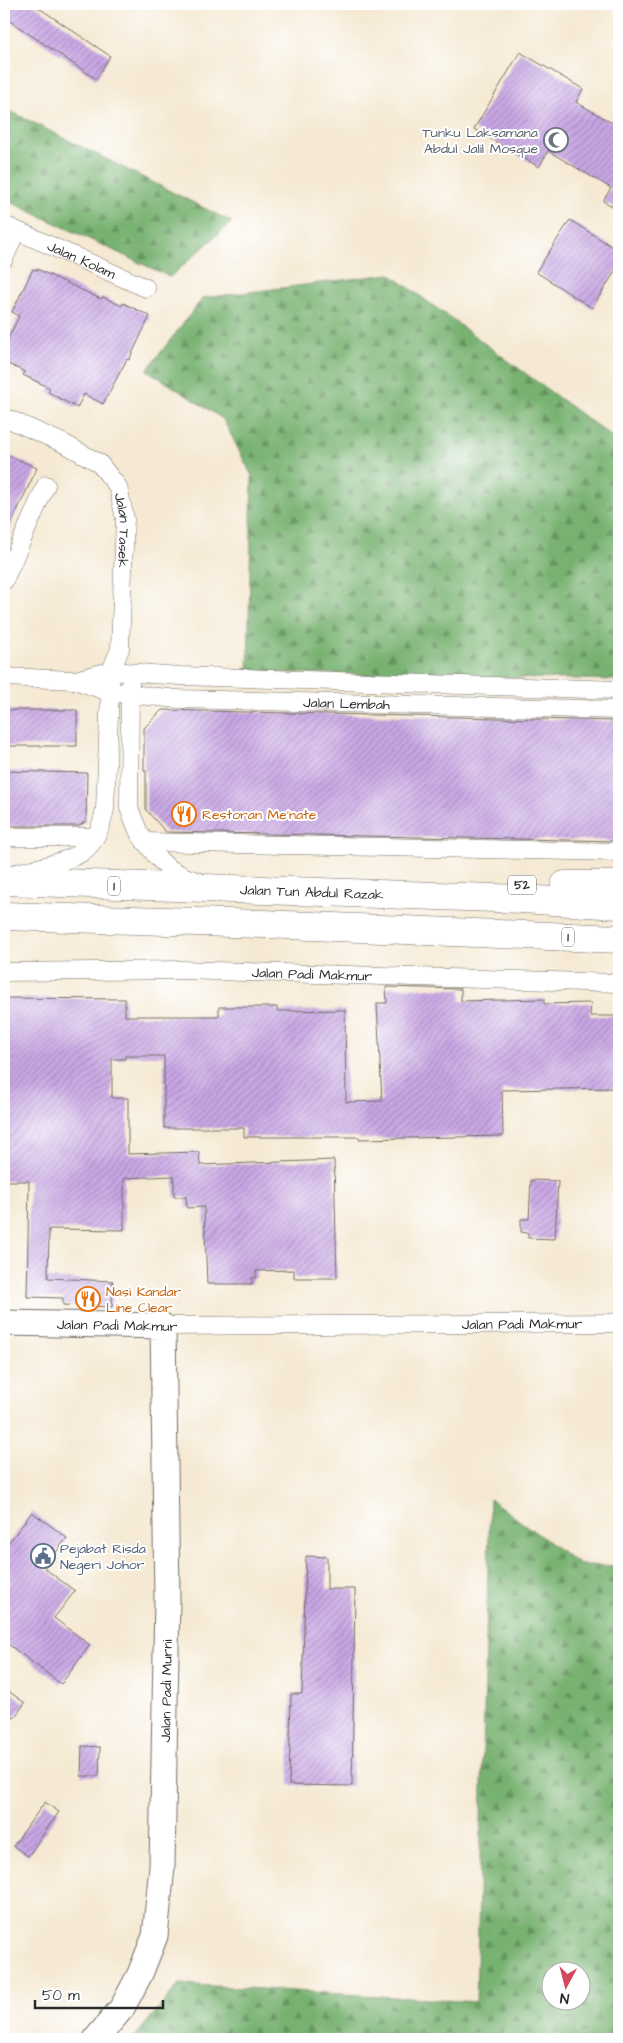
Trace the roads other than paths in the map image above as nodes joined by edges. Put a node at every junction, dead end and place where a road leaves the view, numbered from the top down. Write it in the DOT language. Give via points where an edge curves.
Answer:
graph roads {
  1 [pos="10,228"];
  2 [pos="4,259"];
  3 [pos="146,288"];
  4 [pos="4,417"];
  5 [pos="46,485"];
  6 [pos="4,581"];
  7 [pos="120,649"];
  8 [pos="111,671"];
  9 [pos="131,672"];
  10 [pos="4,677"];
  11 [pos="75,680"];
  12 [pos="407,684"];
  13 [pos="619,690"];
  14 [pos="109,692"];
  15 [pos="129,694"];
  16 [pos="406,704"];
  17 [pos="619,710"];
  18 [pos="4,837"];
  19 [pos="95,837"];
  20 [pos="145,842"];
  21 [pos="619,852"];
  22 [pos="4,876"];
  23 [pos="4,881"];
  24 [pos="619,885"];
  25 [pos="224,888"];
  26 [pos="425,897"];
  27 [pos="619,905"];
  28 [pos="4,916"];
  29 [pos="619,939"];
  30 [pos="4,972"];
  31 [pos="619,983"];
  32 [pos="4,1324"];
  33 [pos="619,1324"];
  34 [pos="163,1326"];
  35 [pos="96,2039"];
  1 -- 2 [label="street, Jalan Kolam"];
  1 -- 3 [label="street, Jalan Kolam"];
  4 -- 7 [label="street, Jalan Tasek" via="65,444 98,463 118,487 125,519"];
  5 -- 6 [label="street"];
  7 -- 8 [label="street, Jalan Tasek"];
  7 -- 9 [label="street, Jalan Tasek"];
  8 -- 9 [label="street, Jalan Lembah"];
  8 -- 11 [label="street, Jalan Lembah"];
  8 -- 14 [label="street, Jalan Tasek"];
  9 -- 12 [label="street, Jalan Lembah"];
  9 -- 15 [label="street"];
  10 -- 11 [label="street, Jalan Lembah"];
  11 -- 14 [label="street, Jalan Lembah"];
  12 -- 13 [label="street, Jalan Lembah"];
  12 -- 16 [label="street"];
  14 -- 15 [label="street, Jalan Lembah"];
  14 -- 19 [label="street, Jalan Tasek" via="105,809 102,825"];
  15 -- 16 [label="street, Jalan Lembah" via="178,699"];
  15 -- 20 [label="street" via="129,808"];
  16 -- 17 [label="street, Jalan Lembah"];
  18 -- 19 [label="street"];
  19 -- 22 [label="street, Jalan Tasek" via="82,852"];
  20 -- 21 [label="street"];
  20 -- 25 [label="street" via="168,868 185,877"];
  23 -- 25 [label="highway, Jalan Tun Abdul Razak / 1"];
  24 -- 26 [label="highway, 52" via="518,885"];
  25 -- 26 [label="highway, Jalan Tun Abdul Razak / 1"];
  26 -- 27 [label="highway, Jalan Tun Abdul Razak / 1"];
  28 -- 29 [label="highway, 1"];
  30 -- 31 [label="street, Jalan Padi Makmur" via="181,970"];
  32 -- 34 [label="street, Jalan Padi Makmur"];
  33 -- 34 [label="street, Jalan Padi Makmur"];
  34 -- 35 [label="street, Jalan Padi Murni" via="167,1622 162,1867 155,1936 122,2008"];
}
